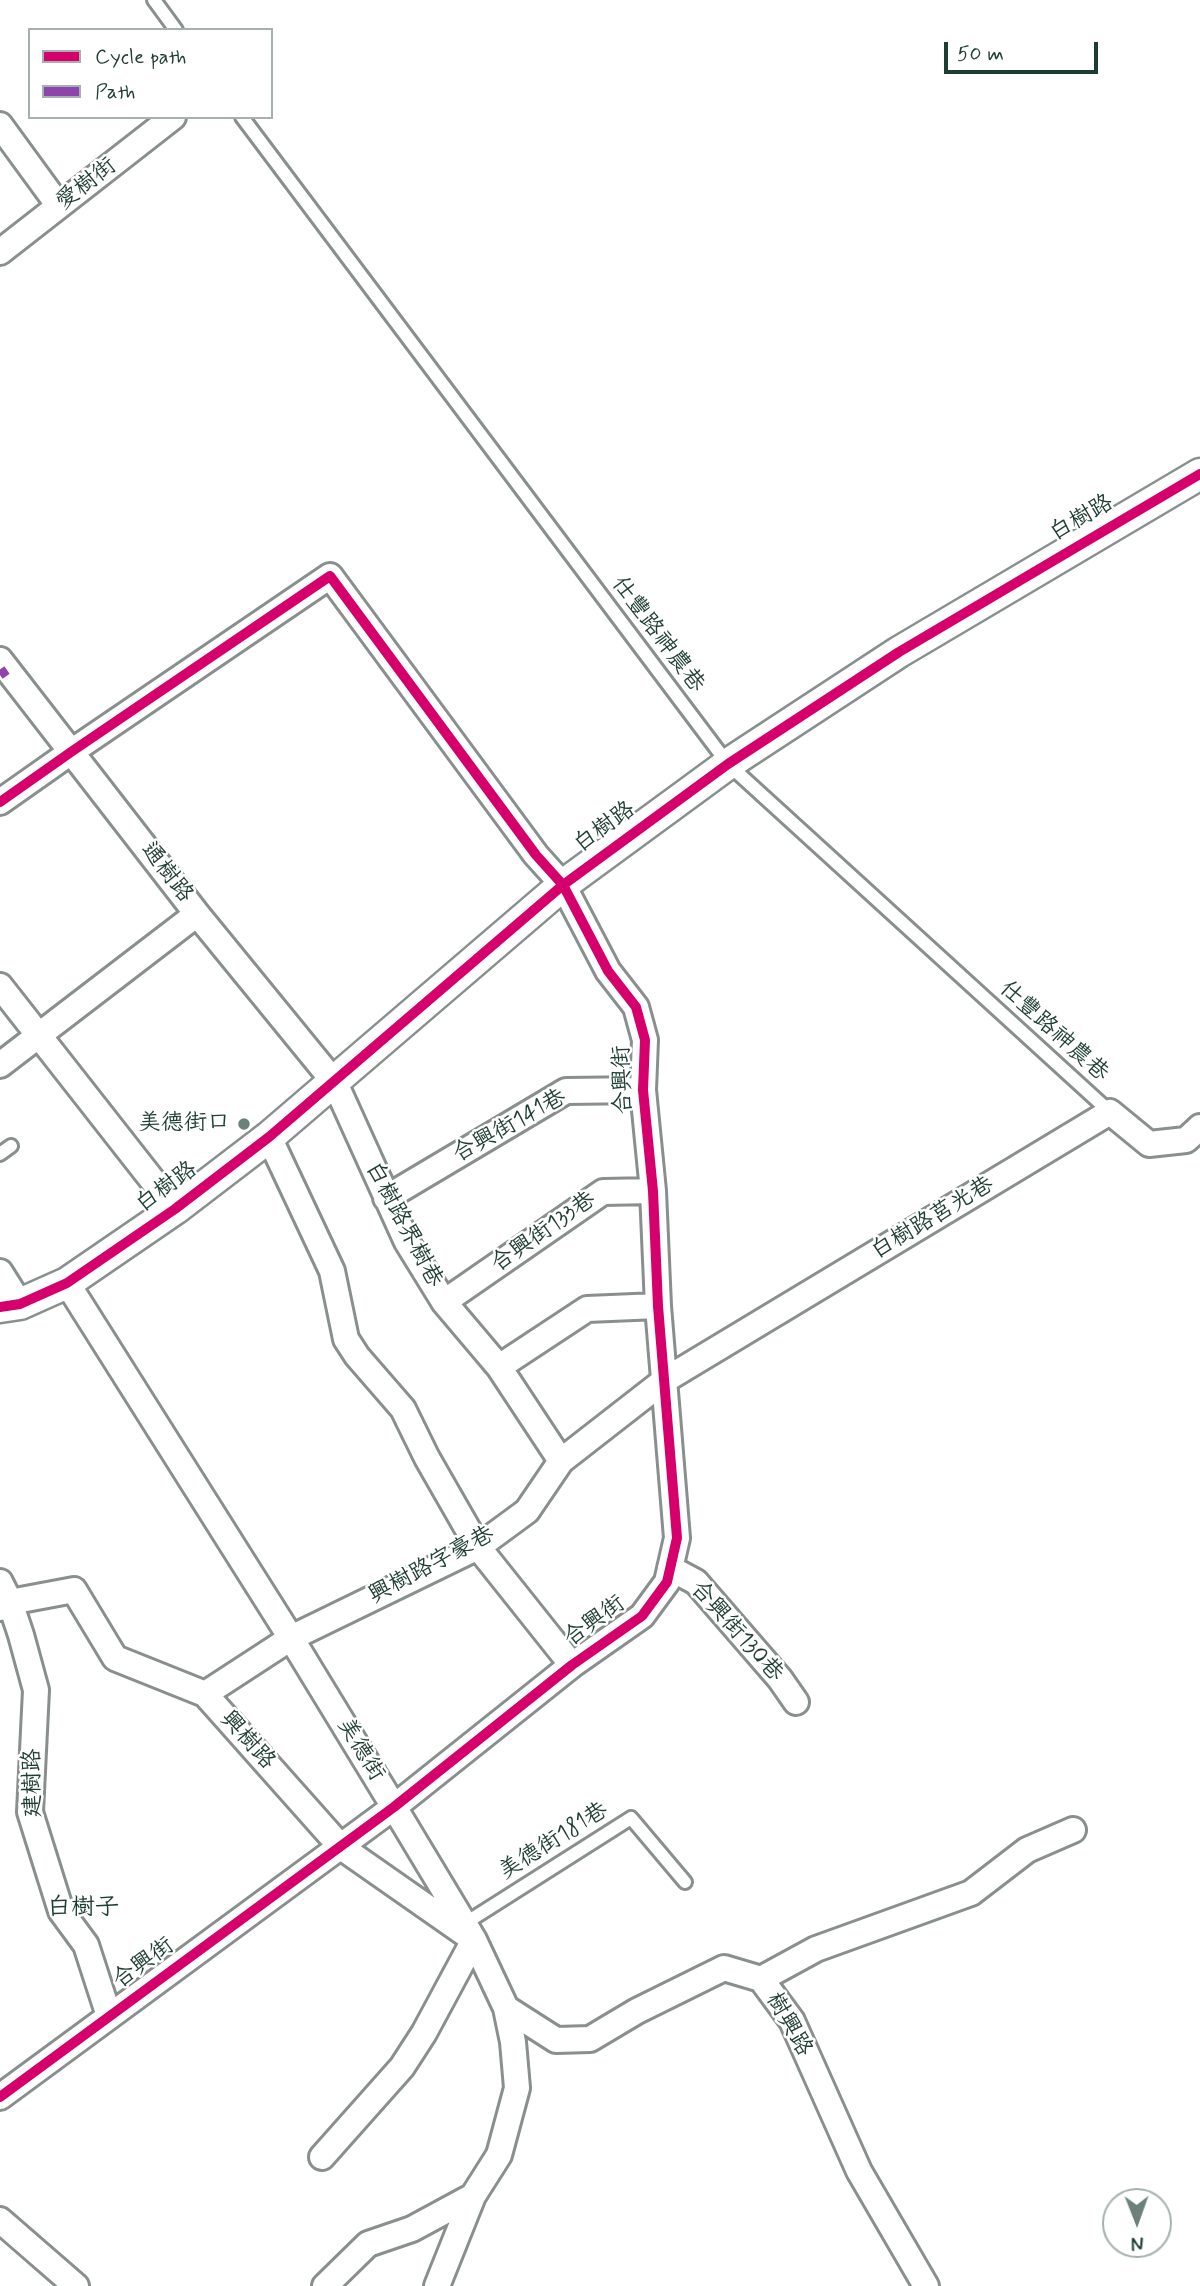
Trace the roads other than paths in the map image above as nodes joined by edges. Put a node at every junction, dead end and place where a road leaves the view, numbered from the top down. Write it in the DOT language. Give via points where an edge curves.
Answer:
graph roads {
  1 [pos="154,0"];
  2 [pos="175,28"];
  3 [pos="170,119"];
  4 [pos="243,119"];
  5 [pos="0,125"];
  6 [pos="59,206"];
  7 [pos="0,252"];
  8 [pos="1200,474"];
  9 [pos="2,668"];
  10 [pos="71,752"];
  11 [pos="727,764"];
  12 [pos="0,802"];
  13 [pos="562,885"];
  14 [pos="198,914"];
  15 [pos="0,986"];
  16 [pos="38,1035"];
  17 [pos="0,1065"];
  18 [pos="335,1083"];
  19 [pos="643,1090"];
  20 [pos="1110,1112"];
  21 [pos="1200,1127"];
  22 [pos="269,1138"];
  23 [pos="653,1191"];
  24 [pos="386,1198"];
  25 [pos="176,1209"];
  26 [pos="0,1272"];
  27 [pos="66,1283"];
  28 [pos="444,1302"];
  29 [pos="10,1305"];
  30 [pos="658,1307"];
  31 [pos="499,1367"];
  32 [pos="665,1380"];
  33 [pos="561,1461"];
  34 [pos="478,1547"];
  35 [pos="670,1568"];
  36 [pos="3,1598"];
  37 [pos="291,1638"];
  38 [pos="572,1665"];
  39 [pos="205,1694"];
  40 [pos="796,1702"];
  41 [pos="394,1807"];
  42 [pos="1073,1830"];
  43 [pos="341,1846"];
  44 [pos="685,1882"];
  45 [pos="469,1932"];
  46 [pos="761,1979"];
  47 [pos="506,2008"];
  48 [pos="109,2016"];
  49 [pos="0,2098"];
  50 [pos="321,2157"];
  51 [pos="473,2196"];
  52 [pos="0,2220"];
  53 [pos="76,2286"];
  54 [pos="325,2286"];
  55 [pos="437,2286"];
  56 [pos="926,2286"];
  1 -- 2 [label="lane"];
  3 -- 6 [label="street, 愛樹街"];
  4 -- 11 [label="lane, 仕豐路神農巷"];
  5 -- 6 [label="street"];
  6 -- 7 [label="street, 愛樹街"];
  8 -- 11 [label="street, 白樹路" via="899,652"];
  9 -- 10 [label="street, 通樹路"];
  10 -- 12 [label="street"];
  10 -- 13 [label="street, 合興街" via="330,576"];
  10 -- 14 [label="street, 通樹路"];
  11 -- 13 [label="street, 白樹路"];
  11 -- 20 [label="lane, 仕豐路神農巷"];
  13 -- 18 [label="street, 白樹路"];
  13 -- 19 [label="street, 合興街" via="608,971 636,1007 645,1040"];
  14 -- 16 [label="street"];
  14 -- 18 [label="street, 通樹路"];
  15 -- 16 [label="street"];
  16 -- 17 [label="street"];
  16 -- 25 [label="street"];
  18 -- 22 [label="street, 白樹路"];
  18 -- 24 [label="street, 白樹路界樹巷"];
  19 -- 23 [label="street, 合興街"];
  19 -- 24 [label="street, 合興街141巷" via="566,1091"];
  20 -- 21 [label="street" via="1149,1144 1186,1140"];
  20 -- 32 [label="street, 白樹路莒光巷"];
  22 -- 25 [label="street, 白樹路"];
  22 -- 34 [label="street" via="332,1271 346,1339 403,1409"];
  23 -- 28 [label="street, 合興街133巷" via="603,1192"];
  23 -- 30 [label="street, 合興街"];
  24 -- 28 [label="street, 白樹路界樹巷"];
  25 -- 27 [label="street, 白樹路"];
  26 -- 29 [label="street"];
  27 -- 29 [label="street, 白樹路"];
  27 -- 37 [label="street, 美德街"];
  28 -- 31 [label="street, 白樹路界樹巷"];
  30 -- 31 [label="street" via="587,1309"];
  30 -- 32 [label="street, 合興街"];
  31 -- 33 [label="street, 白樹路界樹巷"];
  32 -- 33 [label="street, 興樹路字豪巷"];
  32 -- 35 [label="street, 合興街" via="677,1538"];
  33 -- 34 [label="street, 興樹路字豪巷" via="527,1511"];
  34 -- 37 [label="street, 興樹路字豪巷"];
  34 -- 38 [label="street"];
  35 -- 38 [label="street, 合興街" via="667,1582 642,1616"];
  35 -- 40 [label="street, 合興街130巷" via="696,1582"];
  36 -- 39 [label="street, 興樹路" via="74,1590 115,1658"];
  36 -- 48 [label="street, 建樹路" via="36,1690 30,1812 61,1911 86,1945"];
  37 -- 39 [label="street, 興樹路字豪巷"];
  37 -- 41 [label="street, 美德街"];
  38 -- 41 [label="street, 合興街"];
  39 -- 43 [label="street, 興樹路"];
  41 -- 43 [label="street, 合興街"];
  41 -- 45 [label="street, 美德街"];
  42 -- 46 [label="street" via="1027,1850 971,1893 816,1949"];
  43 -- 45 [label="street, 興樹路"];
  43 -- 48 [label="street, 合興街"];
  44 -- 45 [label="lane, 美德街181巷" via="631,1818"];
  45 -- 47 [label="street, 美德街"];
  45 -- 50 [label="street" via="424,2034 402,2067"];
  46 -- 47 [label="street, 樹興路" via="724,1968 590,2039 555,2040"];
  46 -- 56 [label="street, 樹興路" via="792,2021 859,2171"];
  47 -- 51 [label="street, 美德街" via="517,2088 499,2155"];
  48 -- 49 [label="street, 合興街"];
  51 -- 54 [label="street" via="412,2229 368,2244"];
  51 -- 55 [label="street, 美德街"];
  52 -- 53 [label="street"];
}
